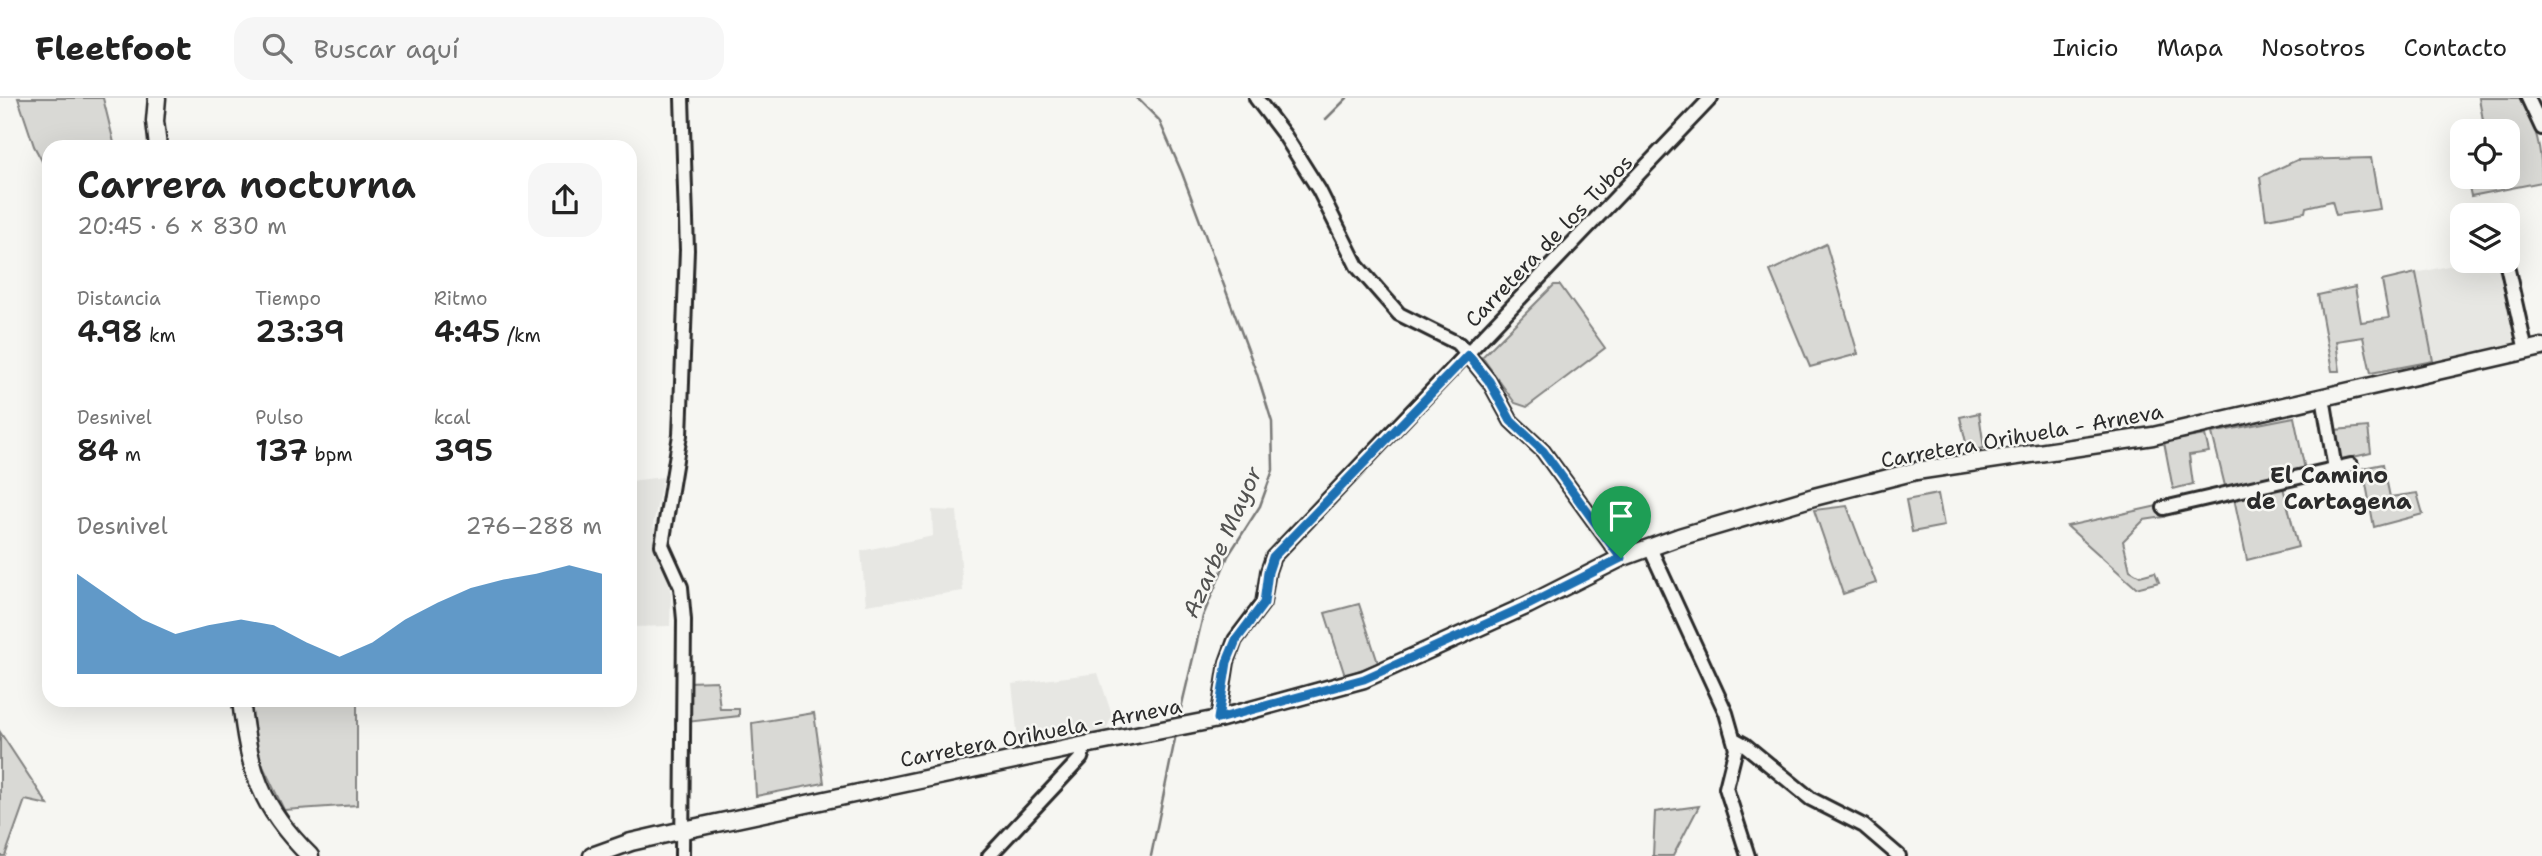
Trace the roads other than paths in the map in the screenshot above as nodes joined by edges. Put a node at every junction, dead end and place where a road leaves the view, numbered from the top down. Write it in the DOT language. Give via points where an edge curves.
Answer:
graph roads {
  1 [pos="157,98"];
  2 [pos="682,98"];
  3 [pos="1256,98"];
  4 [pos="1711,98"];
  5 [pos="2528,98"];
  6 [pos="2542,128"];
  7 [pos="157,140"];
  8 [pos="2510,273"];
  9 [pos="2534,349"];
  10 [pos="1468,355"];
  11 [pos="2323,397"];
  12 [pos="2351,465"];
  13 [pos="2335,469"];
  14 [pos="2164,508"];
  15 [pos="1650,548"];
  16 [pos="1621,558"];
  17 [pos="242,707"];
  18 [pos="1218,719"];
  19 [pos="1734,739"];
  20 [pos="1085,744"];
  21 [pos="679,831"];
  22 [pos="310,856"];
  23 [pos="592,856"];
  24 [pos="682,856"];
  25 [pos="989,856"];
  26 [pos="1748,856"];
  27 [pos="1899,856"];
  1 -- 7 [label="main road"];
  2 -- 21 [label="street" via="687,250 680,435 662,545 681,587 684,620"];
  3 -- 10 [label="street" via="1319,190 1357,266 1399,314 1448,337"];
  4 -- 10 [label="street, Carretera de los Tubos"];
  5 -- 6 [label="street"];
  8 -- 9 [label="street"];
  9 -- 11 [label="main road, Carretera Orihuela - Arneva"];
  10 -- 16 [label="street" via="1511,421 1543,451"];
  10 -- 18 [label="street, Carretera de los Tubos" via="1273,557 1264,603 1236,640 1227,662"];
  11 -- 13 [label="street"];
  11 -- 15 [label="main road, Carretera Orihuela - Arneva" via="2153,436 1916,471"];
  12 -- 13 [label="street"];
  13 -- 14 [label="street"];
  15 -- 16 [label="main road, Carretera Orihuela - Arneva"];
  15 -- 19 [label="street"];
  16 -- 18 [label="main road, Carretera Orihuela - Arneva" via="1364,679"];
  17 -- 22 [label="main road" via="248,754 259,786 286,830"];
  18 -- 20 [label="main road, Carretera Orihuela - Arneva"];
  19 -- 26 [label="street" via="1734,761 1726,788"];
  19 -- 27 [label="street" via="1811,799 1864,827"];
  20 -- 21 [label="main road, Carretera Orihuela - Arneva"];
  20 -- 25 [label="street" via="1080,758"];
  21 -- 23 [label="main road, Carretera Orihuela - Arneva"];
  21 -- 24 [label="street"];
}
